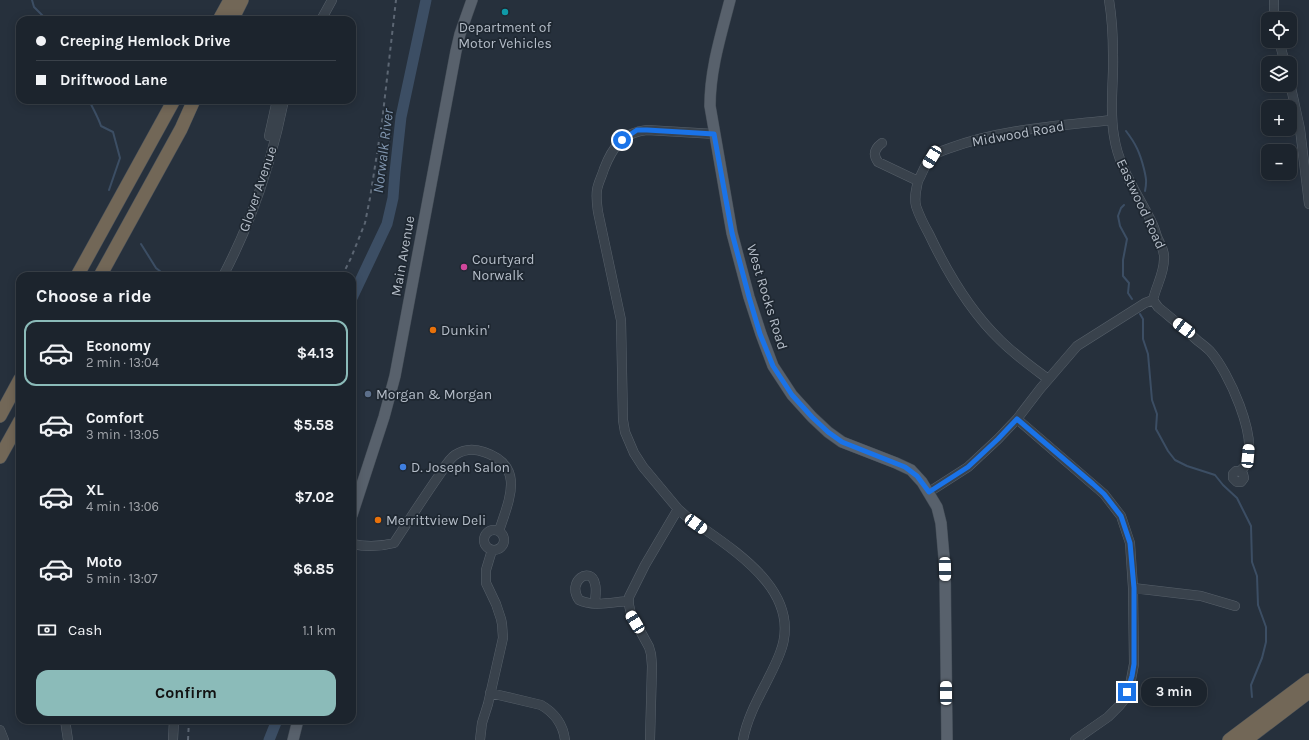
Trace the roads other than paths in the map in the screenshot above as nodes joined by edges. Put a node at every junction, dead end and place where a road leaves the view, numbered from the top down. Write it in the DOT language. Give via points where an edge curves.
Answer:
graph roads {
  1 [pos="230,0"];
  2 [pos="242,0"];
  3 [pos="332,0"];
  4 [pos="472,0"];
  5 [pos="730,0"];
  6 [pos="1109,0"];
  7 [pos="1274,0"];
  8 [pos="1274,12"];
  9 [pos="220,16"];
  10 [pos="234,16"];
  11 [pos="323,16"];
  12 [pos="1292,92"];
  13 [pos="172,104"];
  14 [pos="192,104"];
  15 [pos="277,104"];
  16 [pos="283,104"];
  17 [pos="1112,120"];
  18 [pos="714,134"];
  19 [pos="882,143"];
  20 [pos="1306,154"];
  21 [pos="918,181"];
  22 [pos="1309,204"];
  23 [pos="79,272"];
  24 [pos="102,272"];
  25 [pos="219,272"];
  26 [pos="226,272"];
  27 [pos="1153,300"];
  28 [pos="1048,379"];
  29 [pos="16,386"];
  30 [pos="0,416"];
  31 [pos="1017,419"];
  32 [pos="16,427"];
  33 [pos="0,457"];
  34 [pos="1240,471"];
  35 [pos="929,492"];
  36 [pos="356,503"];
  37 [pos="678,510"];
  38 [pos="499,531"];
  39 [pos="356,544"];
  40 [pos="490,549"];
  41 [pos="1134,588"];
  42 [pos="628,602"];
  43 [pos="595,603"];
  44 [pos="1235,606"];
  45 [pos="1309,680"];
  46 [pos="1309,692"];
  47 [pos="490,693"];
  48 [pos="66,724"];
  49 [pos="174,724"];
  50 [pos="297,724"];
  51 [pos="0,730"];
  52 [pos="4,740"];
  53 [pos="68,740"];
  54 [pos="173,740"];
  55 [pos="293,740"];
  56 [pos="480,740"];
  57 [pos="565,740"];
  58 [pos="650,740"];
  59 [pos="743,740"];
  60 [pos="947,740"];
  61 [pos="1075,740"];
  62 [pos="1229,740"];
  63 [pos="1246,740"];
  1 -- 9 [label="highway"];
  2 -- 10 [label="highway"];
  3 -- 11 [label="street"];
  4 -- 36 [label="main road, Main Avenue" via="460,34 450,78 395,376"];
  5 -- 18 [label="main road, West Rocks Road" via="711,79 710,106"];
  6 -- 17 [label="street, Eastwood Road" via="1114,55"];
  7 -- 8 [label="street"];
  12 -- 20 [label="street"];
  13 -- 23 [label="highway"];
  14 -- 24 [label="highway"];
  15 -- 25 [label="street, Glover Avenue" via="270,136 240,228"];
  16 -- 26 [label="street, Glover Avenue" via="267,170"];
  17 -- 21 [label="street, Midwood Road" via="1014,132 959,144 932,157"];
  17 -- 27 [label="street, Eastwood Road" via="1119,158 1129,183 1154,226 1164,253 1160,280"];
  18 -- 35 [label="main road, West Rocks Road" via="732,233 760,334 773,366 792,395 828,432 842,442 905,467 917,476"];
  18 -- 37 [label="street" via="637,130 622,140 610,155 597,189 598,212 621,320 623,420 626,432 643,467"];
  19 -- 21 [label="street" via="874,152 878,162"];
  20 -- 22 [label="street"];
  21 -- 28 [label="street" via="915,192 917,206 952,277 978,316 1000,340"];
  27 -- 28 [label="street" via="1077,346"];
  27 -- 34 [label="street" via="1210,350 1224,371 1244,417 1249,447 1246,465"];
  28 -- 31 [label="street"];
  29 -- 30 [label="highway"];
  31 -- 35 [label="street" via="968,467"];
  31 -- 41 [label="street" via="1104,494 1121,516 1130,543"];
  32 -- 33 [label="highway"];
  35 -- 60 [label="main road, West Rocks Road" via="940,517 944,546"];
  37 -- 42 [label="street" via="645,564"];
  37 -- 59 [label="street" via="751,565 773,589 782,607 783,644 755,704"];
  38 -- 39 [label="street" via="511,489 510,474 505,465 492,455 469,449 453,456 394,543 382,546"];
  38 -- 40 [label="street" via="503,537 502,545"];
  38 -- 40 [label="street" via="492,530 485,535 486,547"];
  40 -- 47 [label="street" via="486,583 501,619 503,638"];
  41 -- 44 [label="street" via="1201,596"];
  41 -- 61 [label="street" via="1134,664 1124,700 1108,717"];
  42 -- 43 [label="street"];
  42 -- 58 [label="street" via="631,614 651,654"];
  45 -- 62 [label="highway"];
  46 -- 63 [label="highway"];
  47 -- 56 [label="street"];
  47 -- 57 [label="street" via="547,708 559,721"];
  48 -- 53 [label="street"];
  49 -- 54 [label="street"];
  50 -- 55 [label="main road"];
  51 -- 52 [label="street"];
}
